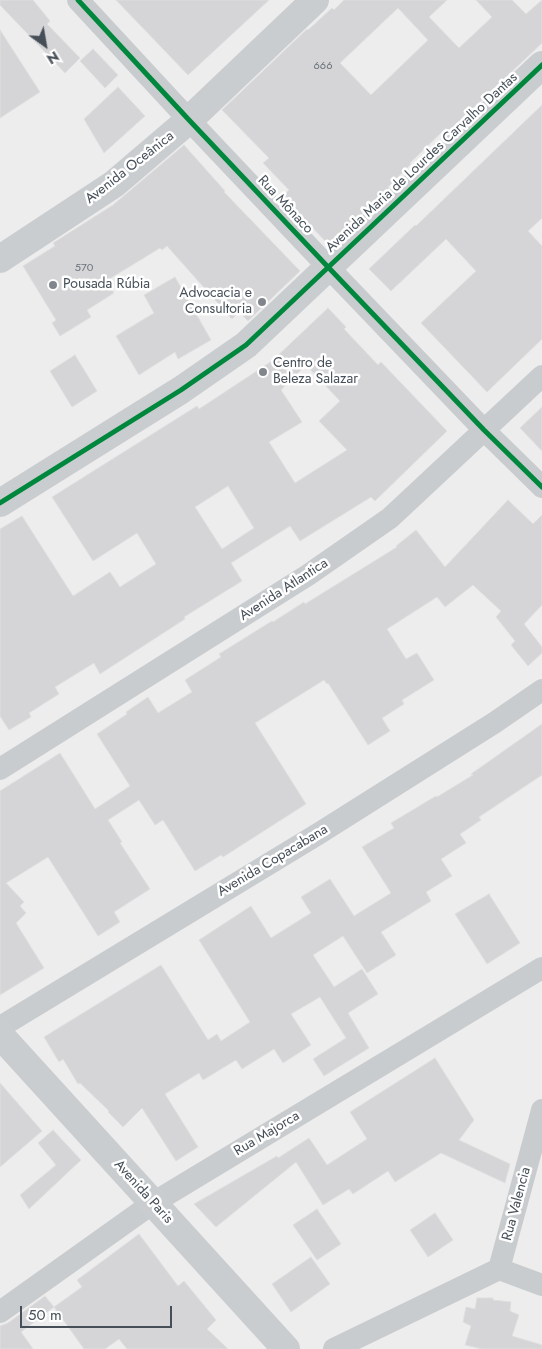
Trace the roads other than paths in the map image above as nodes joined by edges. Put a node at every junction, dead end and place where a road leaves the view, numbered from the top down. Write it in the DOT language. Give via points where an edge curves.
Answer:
graph roads {
  1 [pos="78,0"];
  2 [pos="315,0"];
  3 [pos="542,65"];
  4 [pos="189,120"];
  5 [pos="0,259"];
  6 [pos="328,267"];
  7 [pos="542,376"];
  8 [pos="484,430"];
  9 [pos="542,487"];
  10 [pos="0,503"];
  11 [pos="542,690"];
  12 [pos="0,769"];
  13 [pos="542,968"];
  14 [pos="0,1027"];
  15 [pos="0,1035"];
  16 [pos="542,1110"];
  17 [pos="153,1203"];
  18 [pos="499,1269"];
  19 [pos="542,1284"];
  20 [pos="0,1312"];
  21 [pos="286,1349"];
  22 [pos="334,1349"];
  1 -- 4 [label="street, Rua Mônaco"];
  2 -- 4 [label="street, Avenida Oceânica"];
  3 -- 6 [label="street, Avenida Maria de Lourdes Carvalho Dantas"];
  4 -- 5 [label="street, Avenida Oceânica" via="114,184"];
  4 -- 6 [label="street, Rua Mônaco"];
  6 -- 8 [label="street, Rua Mônaco"];
  6 -- 10 [label="street, Avenida Maria de Lourdes Carvalho Dantas" via="246,345 181,390"];
  7 -- 8 [label="street, Avenida Atlantica"];
  8 -- 9 [label="street, Rua Mônaco"];
  8 -- 12 [label="street, Avenida Atlantica" via="382,524 308,575"];
  11 -- 14 [label="street, Avenida Copacabana" via="318,834"];
  13 -- 17 [label="street, Rua Majorca"];
  15 -- 17 [label="street, Avenida Paris"];
  16 -- 18 [label="street, Rua Valencia"];
  17 -- 20 [label="street, Rua Majorca"];
  17 -- 21 [label="street, Avenida Paris"];
  18 -- 19 [label="street"];
  18 -- 22 [label="street"];
}
